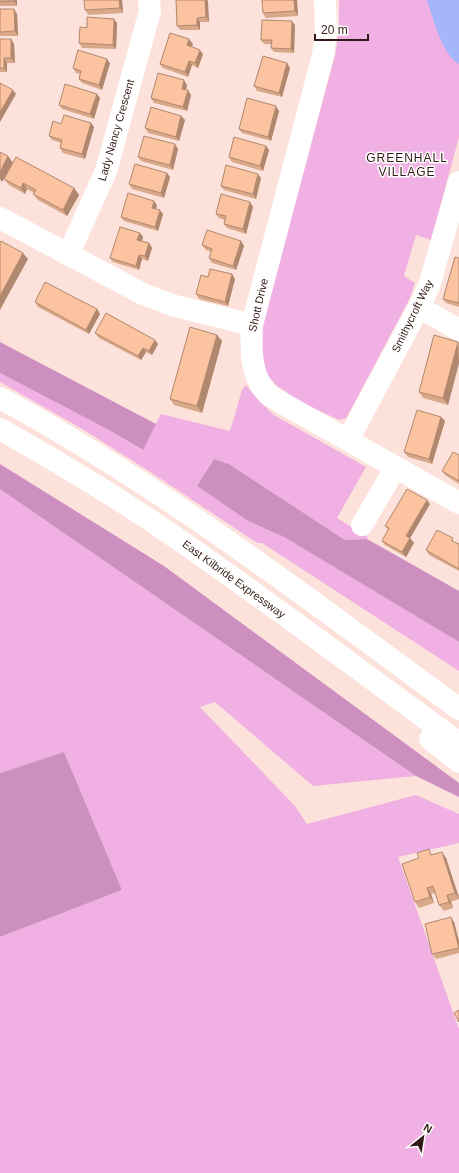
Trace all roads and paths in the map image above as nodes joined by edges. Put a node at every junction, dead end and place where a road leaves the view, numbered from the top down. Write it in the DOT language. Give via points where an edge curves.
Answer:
graph roads {
  1 [pos="149,0"];
  2 [pos="325,0"];
  3 [pos="459,184"];
  4 [pos="0,218"];
  5 [pos="68,255"];
  6 [pos="419,307"];
  7 [pos="252,325"];
  8 [pos="459,330"];
  9 [pos="0,398"];
  10 [pos="0,429"];
  11 [pos="348,440"];
  12 [pos="396,467"];
  13 [pos="459,503"];
  14 [pos="362,525"];
  15 [pos="262,565"];
  16 [pos="361,671"];
  17 [pos="459,690"];
  18 [pos="459,708"];
  19 [pos="459,743"];
  20 [pos="459,762"];
  1 -- 5 [label="main road, Lady Nancy Crescent" via="150,11 106,171"];
  2 -- 7 [label="main road, Shott Drive" via="326,31 323,55"];
  3 -- 6 [label="main road, Smithycroft Way" via="429,286"];
  4 -- 5 [label="main road"];
  5 -- 7 [label="main road" via="143,294 175,306"];
  6 -- 8 [label="main road"];
  6 -- 11 [label="main road, Smithycroft Way"];
  7 -- 11 [label="main road, Shott Drive" via="251,350 256,376 267,393"];
  9 -- 15 [label="main road" via="76,441 196,518"];
  10 -- 16 [label="main road, East Kilbride Expressway" via="181,541"];
  11 -- 12 [label="main road, Shott Drive"];
  12 -- 13 [label="main road, Shott Drive"];
  12 -- 14 [label="main road"];
  15 -- 17 [label="main road" via="370,630"];
  15 -- 18 [label="main road"];
  16 -- 19 [label="main road, East Kilbride Expressway"];
  16 -- 20 [label="main road" via="400,716"];
}
